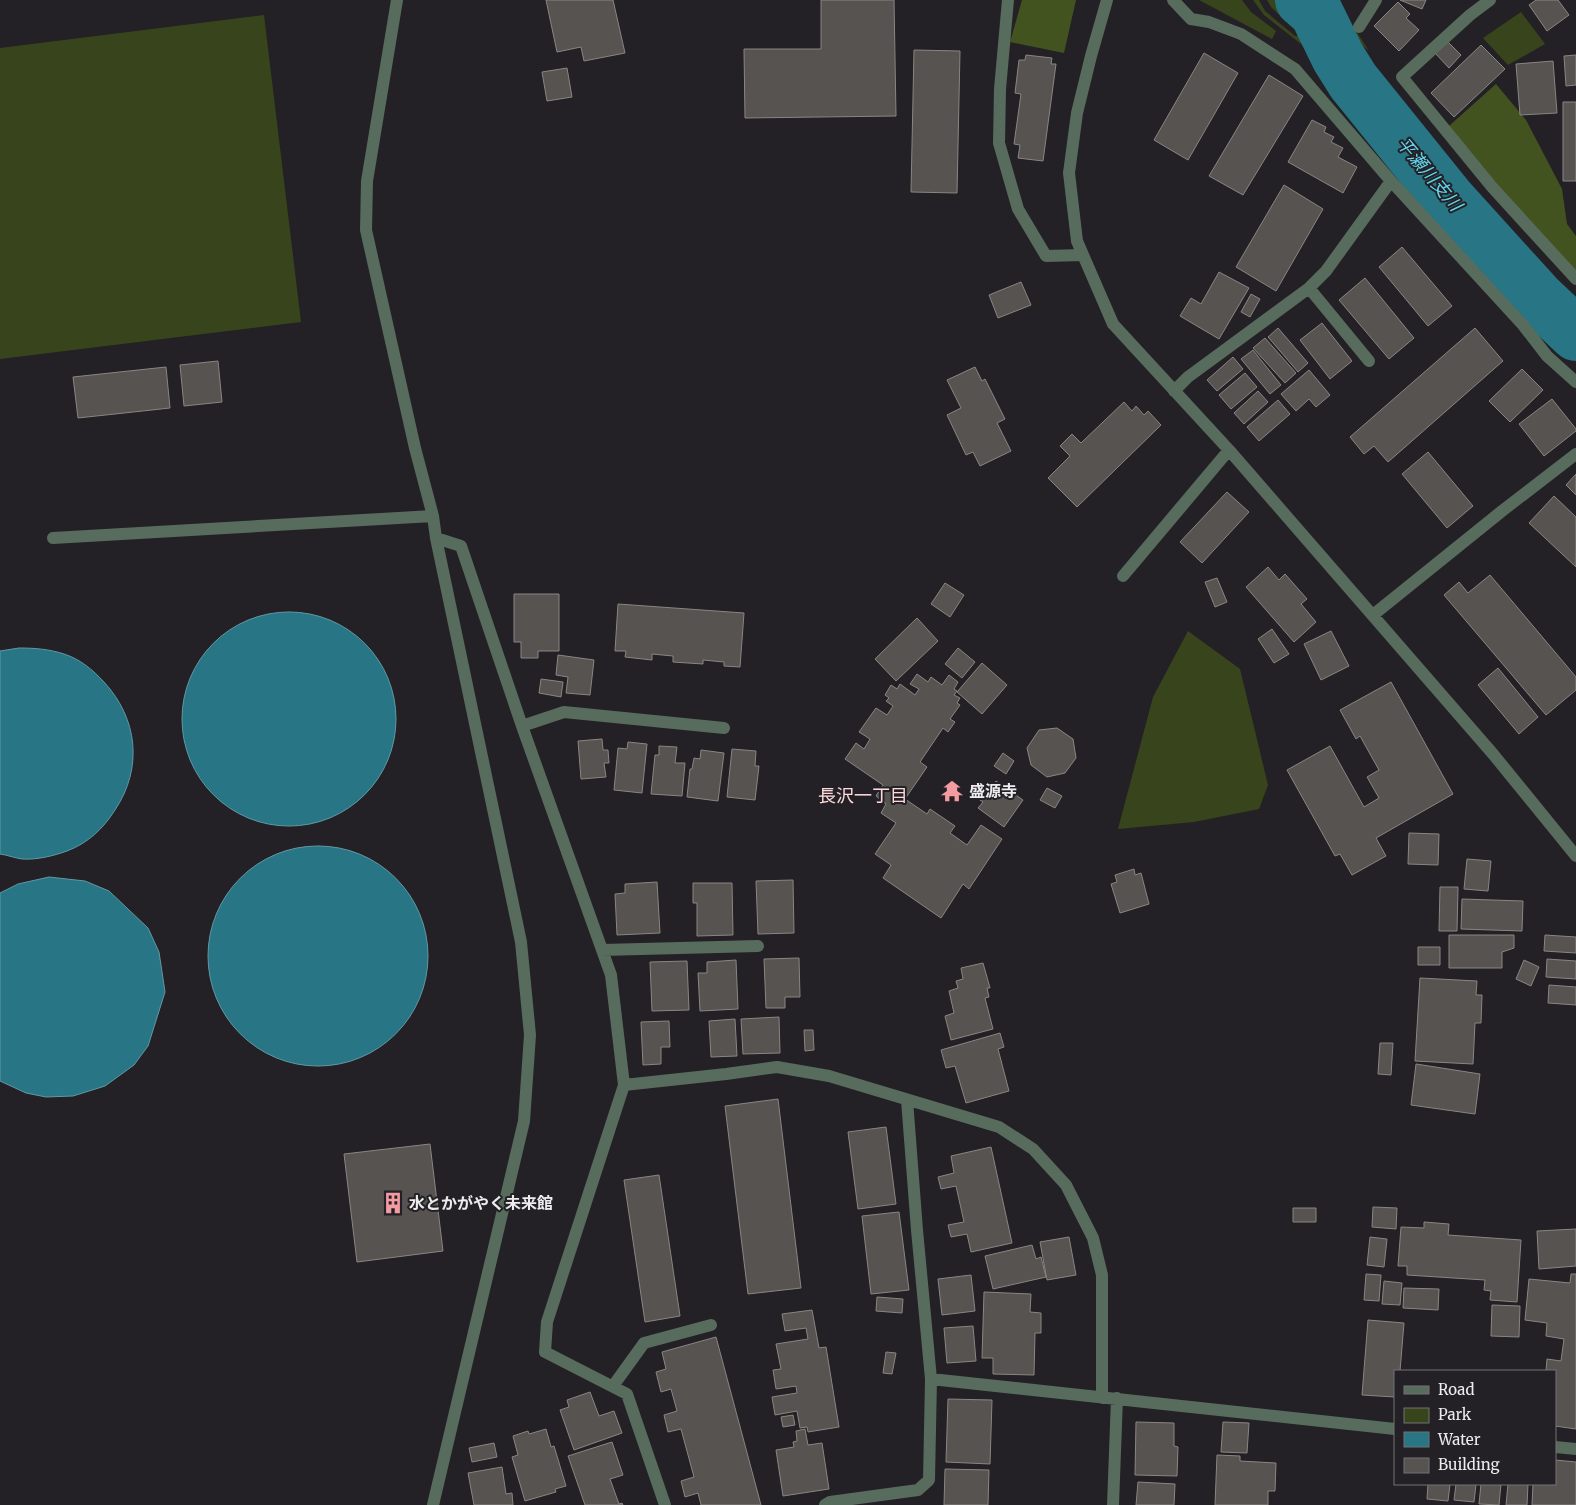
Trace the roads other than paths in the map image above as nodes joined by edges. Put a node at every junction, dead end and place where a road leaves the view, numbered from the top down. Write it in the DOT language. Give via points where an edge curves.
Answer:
graph roads {
  1 [pos="397,0"];
  2 [pos="1008,0"];
  3 [pos="1107,0"];
  4 [pos="1172,0"];
  5 [pos="1376,0"];
  6 [pos="1490,0"];
  7 [pos="1359,27"];
  8 [pos="1390,182"];
  9 [pos="1083,255"];
  10 [pos="1576,279"];
  11 [pos="1309,288"];
  12 [pos="1369,361"];
  13 [pos="1576,382"];
  14 [pos="1174,391"];
  15 [pos="1229,450"];
  16 [pos="1576,454"];
  17 [pos="433,516"];
  18 [pos="53,538"];
  19 [pos="436,538"];
  20 [pos="1122,576"];
  21 [pos="1373,615"];
  22 [pos="522,726"];
  23 [pos="724,728"];
  24 [pos="1574,847"];
  25 [pos="758,946"];
  26 [pos="602,950"];
  27 [pos="624,1085"];
  28 [pos="908,1100"];
  29 [pos="711,1325"];
  30 [pos="931,1379"];
  31 [pos="612,1386"];
  32 [pos="1102,1398"];
  33 [pos="1116,1398"];
  34 [pos="1394,1429"];
  35 [pos="1556,1447"];
  36 [pos="1576,1449"];
  37 [pos="433,1505"];
  38 [pos="665,1505"];
  39 [pos="825,1505"];
  40 [pos="1113,1505"];
  1 -- 17 [label="street" via="367,181 366,230"];
  2 -- 9 [label="street" via="999,143 1018,209 1046,256"];
  3 -- 9 [label="street" via="1077,113 1069,173 1077,241"];
  4 -- 8 [label="street" via="1191,19 1241,34 1295,69"];
  5 -- 7 [label="street"];
  6 -- 10 [label="street" via="1402,77 1492,187"];
  8 -- 11 [label="street" via="1326,271"];
  8 -- 13 [label="street" via="1523,325 1547,356"];
  9 -- 14 [label="street" via="1112,324"];
  11 -- 12 [label="street"];
  11 -- 14 [label="street" via="1188,377"];
  14 -- 15 [label="street"];
  15 -- 20 [label="street"];
  15 -- 21 [label="street"];
  16 -- 21 [label="street"];
  17 -- 18 [label="street"];
  17 -- 19 [label="street"];
  19 -- 22 [label="street" via="461,546"];
  19 -- 37 [label="street" via="521,942 530,1035 524,1121"];
  21 -- 24 [label="street"];
  22 -- 23 [label="street" via="564,712"];
  22 -- 26 [label="street"];
  25 -- 26 [label="street"];
  26 -- 27 [label="street" via="611,974"];
  27 -- 28 [label="street" via="777,1067 829,1076"];
  27 -- 31 [label="street" via="547,1322 545,1352"];
  28 -- 30 [label="street"];
  28 -- 32 [label="street" via="999,1127 1033,1149 1066,1185 1093,1238 1102,1275"];
  29 -- 31 [label="street" via="644,1343"];
  30 -- 32 [label="street"];
  30 -- 39 [label="street" via="929,1480 918,1490"];
  31 -- 38 [label="street" via="627,1394"];
  32 -- 33 [label="street"];
  33 -- 34 [label="street"];
  33 -- 40 [label="street"];
  35 -- 36 [label="street"];
}
